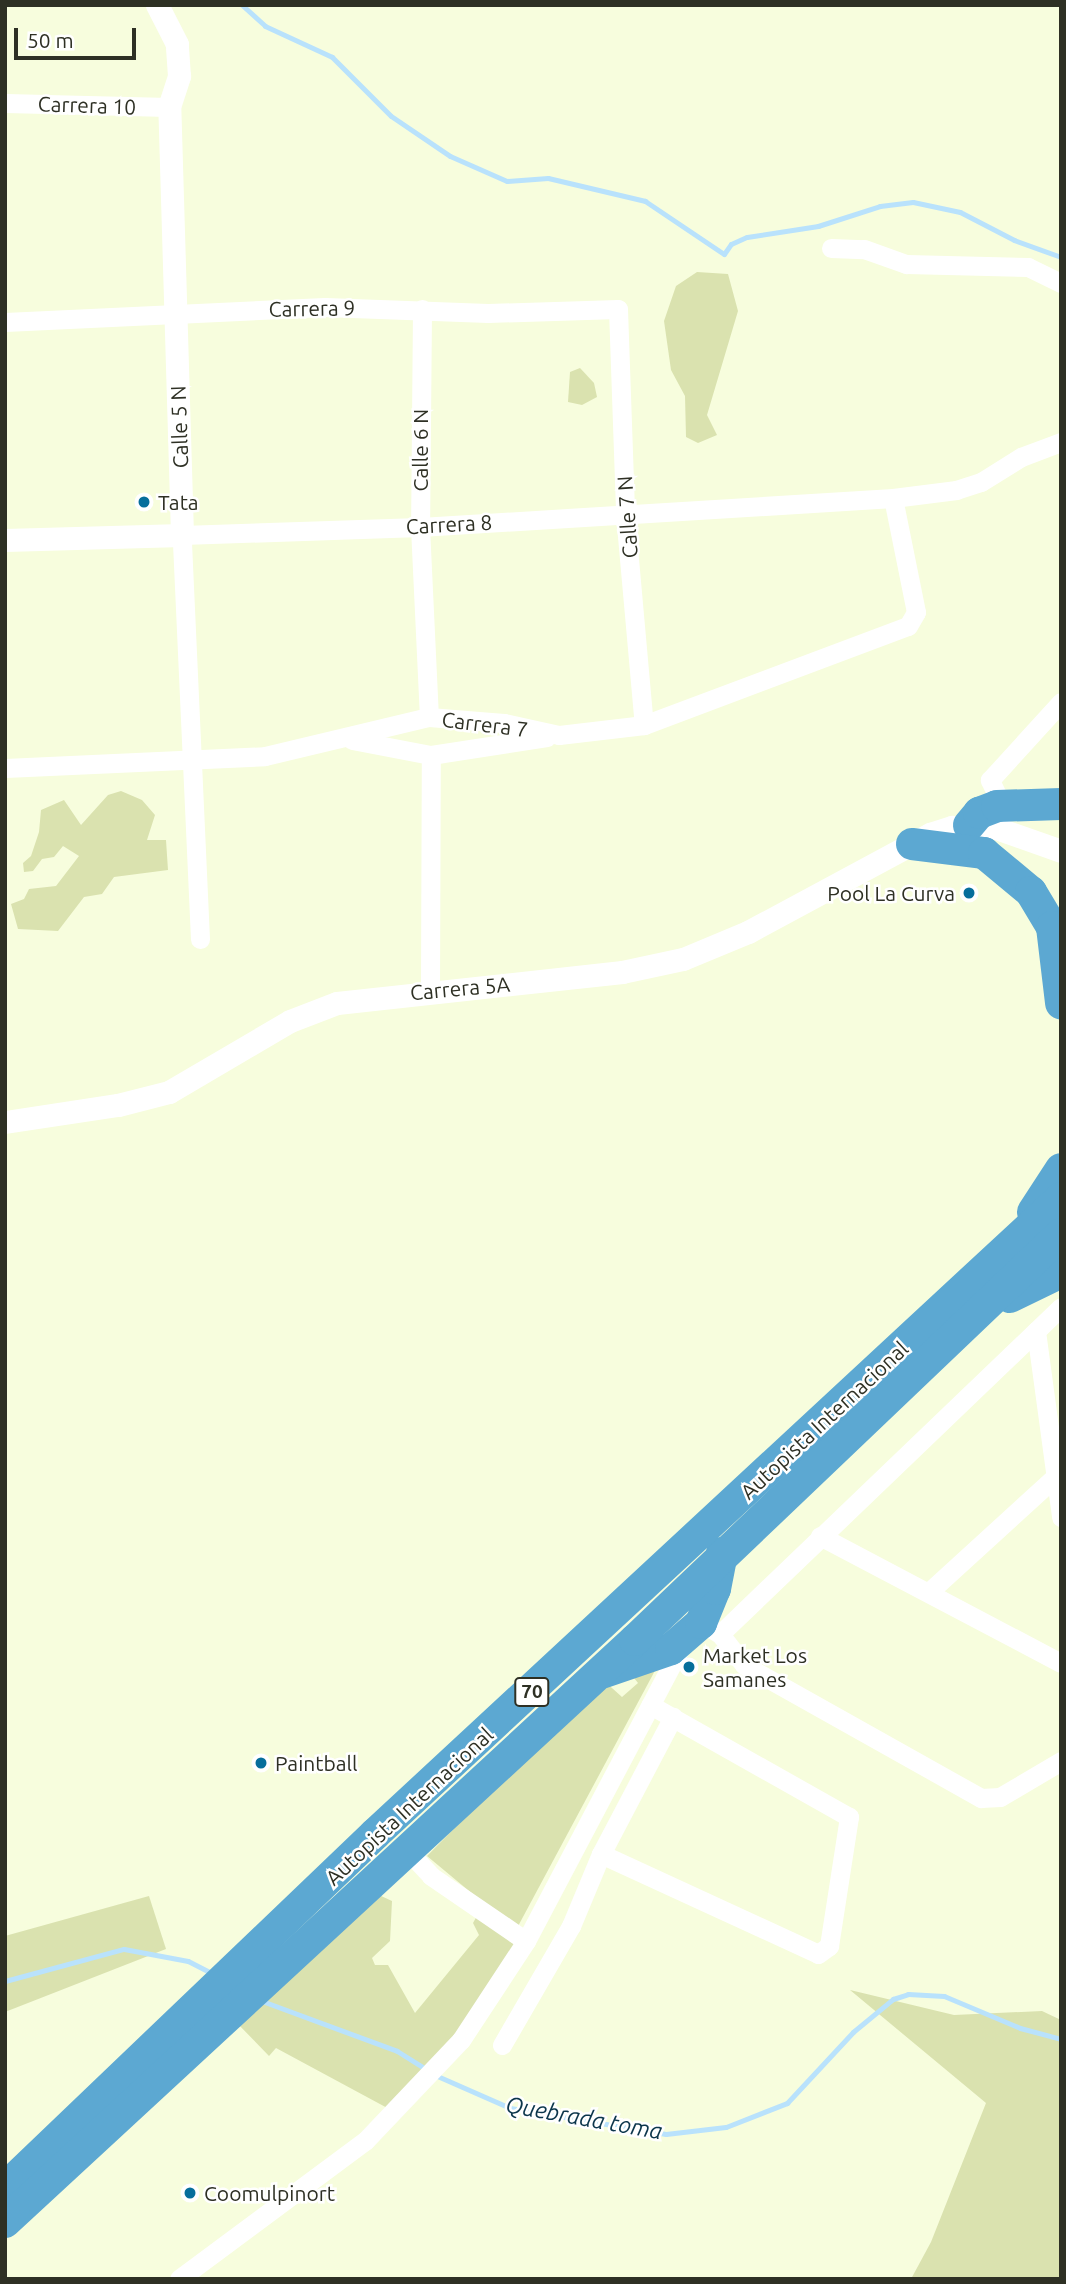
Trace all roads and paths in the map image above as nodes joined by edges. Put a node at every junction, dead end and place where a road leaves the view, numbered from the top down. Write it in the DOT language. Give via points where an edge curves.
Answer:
graph roads {
  1 [pos="157,5"];
  2 [pos="5,103"];
  3 [pos="169,107"];
  4 [pos="831,248"];
  5 [pos="1061,283"];
  6 [pos="422,309"];
  7 [pos="618,310"];
  8 [pos="175,311"];
  9 [pos="5,322"];
  10 [pos="1061,442"];
  11 [pos="893,498"];
  12 [pos="625,514"];
  13 [pos="420,527"];
  14 [pos="182,535"];
  15 [pos="5,540"];
  16 [pos="1061,702"];
  17 [pos="429,718"];
  18 [pos="644,725"];
  19 [pos="559,735"];
  20 [pos="348,739"];
  21 [pos="431,755"];
  22 [pos="194,761"];
  23 [pos="5,768"];
  24 [pos="1061,804"];
  25 [pos="1002,805"];
  26 [pos="970,825"];
  27 [pos="912,844"];
  28 [pos="1061,851"];
  29 [pos="1061,865"];
  30 [pos="200,939"];
  31 [pos="430,991"];
  32 [pos="1061,1003"];
  33 [pos="5,1122"];
  34 [pos="1061,1169"];
  35 [pos="1061,1198"];
  36 [pos="1061,1234"];
  37 [pos="999,1258"];
  38 [pos="1061,1272"];
  39 [pos="1061,1307"];
  40 [pos="967,1323"];
  41 [pos="1036,1331"];
  42 [pos="1056,1475"];
  43 [pos="1061,1517"];
  44 [pos="820,1536"];
  45 [pos="722,1553"];
  46 [pos="930,1591"];
  47 [pos="702,1632"];
  48 [pos="1061,1663"];
  49 [pos="597,1673"];
  50 [pos="650,1705"];
  51 [pos="673,1717"];
  52 [pos="1061,1762"];
  53 [pos="407,1850"];
  54 [pos="601,1854"];
  55 [pos="526,1941"];
  56 [pos="502,2045"];
  57 [pos="5,2188"];
  58 [pos="5,2222"];
  59 [pos="179,2279"];
  1 -- 3 [label="street, Calle 5 N" via="177,44 179,76"];
  2 -- 3 [label="street, Carrera 10"];
  3 -- 8 [label="street, Calle 5 N"];
  4 -- 5 [label="street" via="864,249 906,264 1028,267"];
  6 -- 7 [label="street, Carrera 9" via="488,313"];
  6 -- 8 [label="street, Carrera 9"];
  6 -- 13 [label="street, Calle 6 N"];
  7 -- 12 [label="street, Calle 7 N"];
  8 -- 9 [label="street, Carrera 9"];
  8 -- 14 [label="street, Calle 5 N"];
  10 -- 11 [label="street, Carrera 8" via="1021,457 981,482"];
  11 -- 12 [label="street, Carrera 8"];
  11 -- 18 [label="street, Carrera 7" via="916,611 908,626"];
  12 -- 13 [label="street, Carrera 8"];
  12 -- 18 [label="street, Calle 7 N"];
  13 -- 14 [label="street, Carrera 8"];
  13 -- 17 [label="street, Calle 6 N"];
  14 -- 15 [label="street, Carrera 8"];
  14 -- 22 [label="street, Calle 5 N"];
  16 -- 25 [label="street" via="990,780"];
  17 -- 19 [label="street, Carrera 7" via="504,723"];
  17 -- 20 [label="street, Carrera 7"];
  18 -- 19 [label="street, Carrera 7"];
  19 -- 21 [label="street"];
  20 -- 21 [label="street"];
  20 -- 22 [label="street, Carrera 7" via="265,756"];
  21 -- 31 [label="street"];
  22 -- 23 [label="street, Carrera 7"];
  22 -- 30 [label="street, Calle 5 N"];
  24 -- 25 [label="highway"];
  25 -- 26 [label="highway" via="983,811"];
  26 -- 27 [label="street, Carrera 5A" via="941,829"];
  26 -- 28 [label="street, Carrera 5A" via="1015,832"];
  27 -- 29 [label="street, Carrera 5A" via="978,836 1017,844"];
  27 -- 31 [label="street, Carrera 5A" via="757,928 683,959 622,972"];
  27 -- 32 [label="highway" via="984,853 1026,886 1052,927"];
  31 -- 33 [label="street, Carrera 5A" via="379,995 305,1014 200,1077 156,1097"];
  34 -- 37 [label="highway"];
  35 -- 37 [label="highway, Autopista Internacional / 70"];
  36 -- 40 [label="highway, Autopista Internacional / 70"];
  37 -- 57 [label="highway, Autopista Internacional / 70" via="365,1844"];
  38 -- 40 [label="highway"];
  39 -- 41 [label="street"];
  40 -- 45 [label="highway, Autopista Internacional / 70"];
  41 -- 42 [label="street"];
  41 -- 44 [label="street"];
  42 -- 43 [label="street"];
  42 -- 46 [label="street"];
  44 -- 46 [label="street"];
  44 -- 47 [label="street"];
  45 -- 47 [label="highway"];
  45 -- 49 [label="highway, Autopista Internacional / 70"];
  46 -- 48 [label="street"];
  47 -- 49 [label="highway" via="652,1658"];
  47 -- 50 [label="street"];
  47 -- 52 [label="street" via="744,1665 981,1798 1000,1797"];
  49 -- 53 [label="highway, Autopista Internacional / 70"];
  50 -- 51 [label="street"];
  50 -- 55 [label="street"];
  51 -- 54 [label="street"];
  51 -- 54 [label="street" via="849,1817 829,1946 818,1954"];
  53 -- 55 [label="street" via="431,1876"];
  53 -- 58 [label="highway, Autopista Internacional / 70"];
  54 -- 56 [label="street" via="571,1926"];
  55 -- 59 [label="street" via="461,2040 365,2141"];
}
